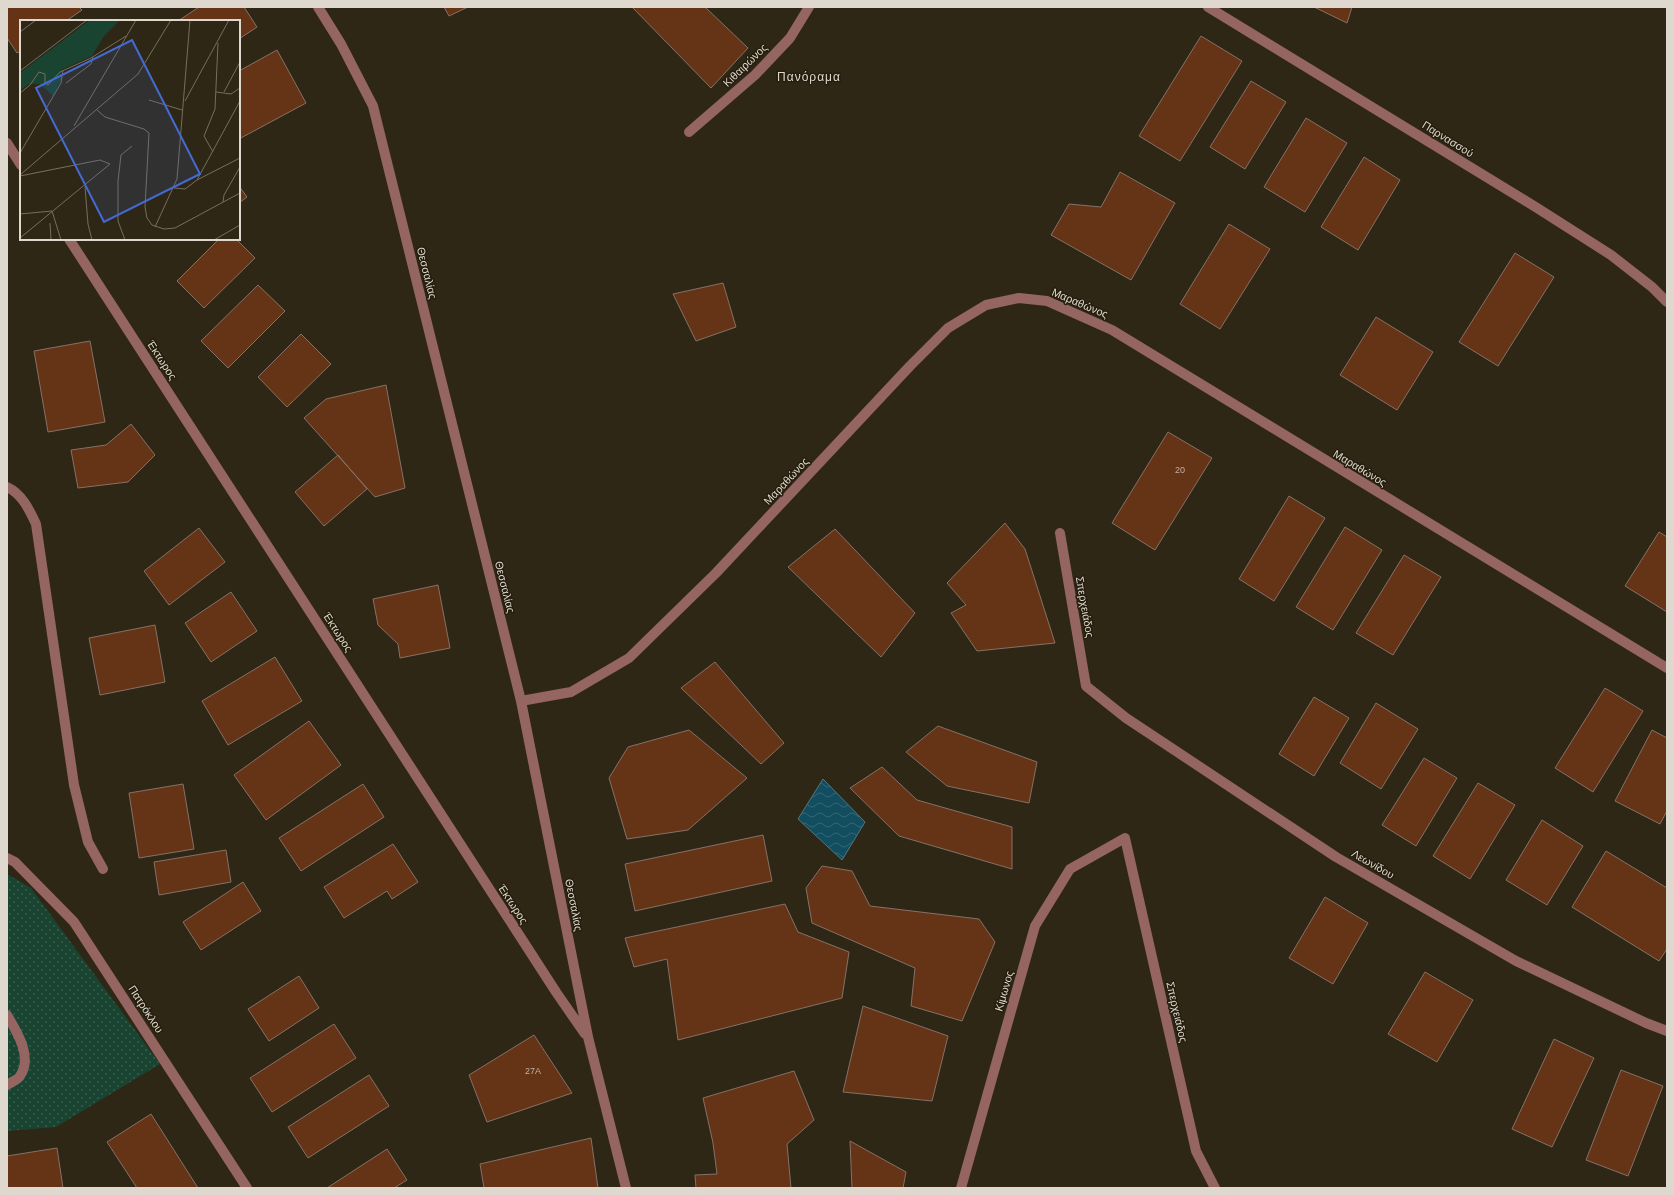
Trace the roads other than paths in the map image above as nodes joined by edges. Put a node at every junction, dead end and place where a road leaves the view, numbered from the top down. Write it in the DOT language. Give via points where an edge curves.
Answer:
graph roads {
  1 [pos="318,7"];
  2 [pos="809,7"];
  3 [pos="1208,7"];
  4 [pos="689,132"];
  5 [pos="7,143"];
  6 [pos="20,163"];
  7 [pos="70,240"];
  8 [pos="1667,302"];
  9 [pos="7,487"];
  10 [pos="1060,533"];
  11 [pos="1667,668"];
  12 [pos="1086,686"];
  13 [pos="521,701"];
  14 [pos="1125,838"];
  15 [pos="7,858"];
  16 [pos="103,868"];
  17 [pos="7,1015"];
  18 [pos="1667,1031"];
  19 [pos="588,1037"];
  20 [pos="7,1085"];
  21 [pos="247,1188"];
  22 [pos="626,1188"];
  23 [pos="961,1188"];
  24 [pos="1215,1188"];
  1 -- 13 [label="street, Θεσσαλίας" via="341,44 373,106"];
  2 -- 4 [label="street, Κιθαιρώνος" via="790,38 756,75"];
  3 -- 8 [label="street, Παρνασσού" via="1611,255"];
  5 -- 6 [label="street"];
  7 -- 19 [label="street, Έκτωρος" via="551,985"];
  9 -- 16 [label="street" via="15,491 28,506 36,524 74,785 88,842"];
  10 -- 12 [label="street, Σπερχειάδος"];
  11 -- 13 [label="street, Μαραθώνος" via="1112,330 1047,301 1020,298 986,304 948,328 716,573 629,658 571,692"];
  12 -- 18 [label="street, Λεωνίδου" via="1126,718 1336,856 1516,961"];
  13 -- 19 [label="street, Θεσσαλίας"];
  14 -- 23 [label="street, Κίμωνος" via="1070,869 1035,926"];
  14 -- 24 [label="street, Σπερχειάδος" via="1196,1151"];
  15 -- 21 [label="street, Πατρόκλου" via="15,862 74,922"];
  17 -- 20 [label="street" via="19,1036 26,1060 20,1077"];
  19 -- 22 [label="street, Θεσσαλίας"];
}
